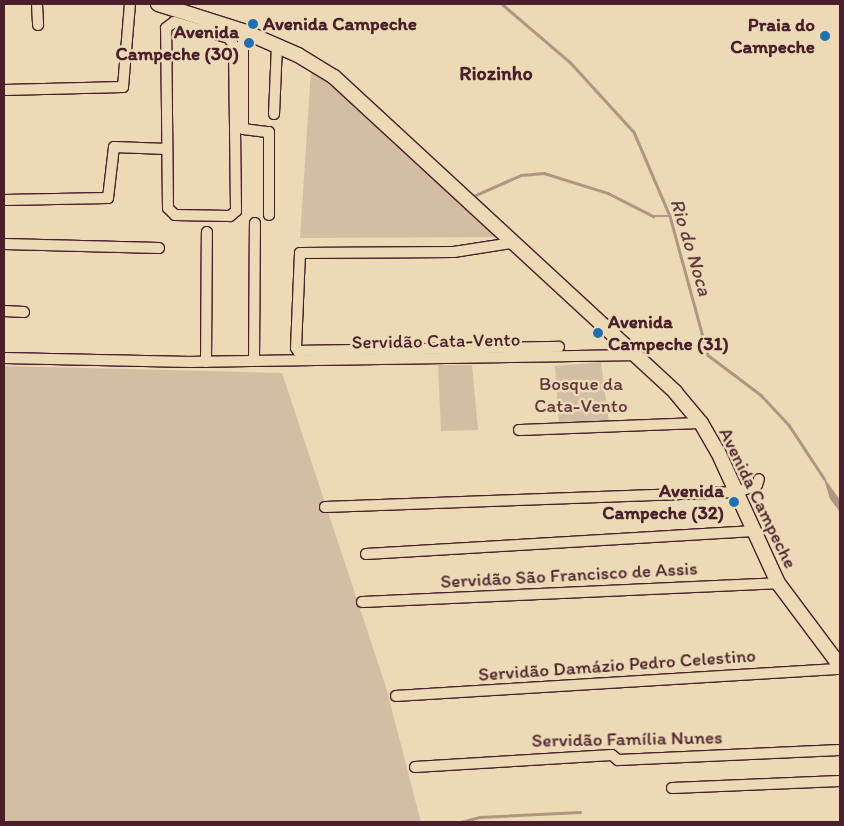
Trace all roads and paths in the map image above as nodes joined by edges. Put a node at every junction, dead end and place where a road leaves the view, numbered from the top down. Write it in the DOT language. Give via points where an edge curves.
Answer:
graph roads {
  1 [pos="37,4"];
  2 [pos="130,4"];
  3 [pos="158,4"];
  4 [pos="198,16"];
  5 [pos="38,25"];
  6 [pos="243,31"];
  7 [pos="277,45"];
  8 [pos="4,90"];
  9 [pos="274,114"];
  10 [pos="168,148"];
  11 [pos="4,200"];
  12 [pos="269,215"];
  13 [pos="255,223"];
  14 [pos="207,232"];
  15 [pos="512,243"];
  16 [pos="4,244"];
  17 [pos="159,248"];
  18 [pos="4,311"];
  19 [pos="24,312"];
  20 [pos="559,347"];
  21 [pos="384,355"];
  22 [pos="635,355"];
  23 [pos="4,357"];
  24 [pos="206,359"];
  25 [pos="254,360"];
  26 [pos="701,423"];
  27 [pos="519,430"];
  28 [pos="759,479"];
  29 [pos="737,492"];
  30 [pos="324,507"];
  31 [pos="754,530"];
  32 [pos="366,554"];
  33 [pos="778,583"];
  34 [pos="362,602"];
  35 [pos="840,667"];
  36 [pos="396,696"];
  37 [pos="840,750"];
  38 [pos="416,767"];
  39 [pos="840,781"];
  40 [pos="672,788"];
  1 -- 5 [label="street"];
  2 -- 8 [label="street" via="123,87"];
  3 -- 4 [label="main road, Avenida Campeche"];
  4 -- 6 [label="main road, Avenida Campeche"];
  4 -- 10 [label="street" via="174,22 166,28"];
  4 -- 10 [label="street" via="229,38 234,46 234,214 170,213"];
  6 -- 7 [label="main road, Avenida Campeche"];
  6 -- 12 [label="street" via="243,129 269,132"];
  7 -- 9 [label="street"];
  7 -- 15 [label="main road, Avenida Campeche" via="322,69 350,91"];
  10 -- 11 [label="street" via="114,147 108,198"];
  13 -- 25 [label="street"];
  14 -- 24 [label="street"];
  15 -- 21 [label="street" via="454,252 300,253 298,351"];
  15 -- 22 [label="main road, Avenida Campeche"];
  16 -- 17 [label="street"];
  18 -- 19 [label="street"];
  20 -- 21 [label="street"];
  21 -- 22 [label="street, Servidão Cata-Vento"];
  21 -- 25 [label="street, Servidão Cata-Vento"];
  22 -- 26 [label="main road, Avenida Campeche" via="675,392"];
  23 -- 24 [label="street, Servidão Cata-Vento"];
  24 -- 25 [label="street, Servidão Cata-Vento"];
  26 -- 27 [label="street"];
  26 -- 29 [label="main road, Avenida Campeche"];
  28 -- 29 [label="street" via="757,485"];
  29 -- 30 [label="street"];
  29 -- 31 [label="main road, Avenida Campeche"];
  31 -- 32 [label="street"];
  31 -- 33 [label="main road, Avenida Campeche"];
  33 -- 34 [label="street, Servidão São Francisco de Assis"];
  33 -- 35 [label="main road, Avenida Campeche"];
  35 -- 36 [label="street, Servidão Damázio Pedro Celestino"];
  37 -- 38 [label="street, Servidão Família Nunes" via="618,760 612,755"];
  39 -- 40 [label="street"];
}
